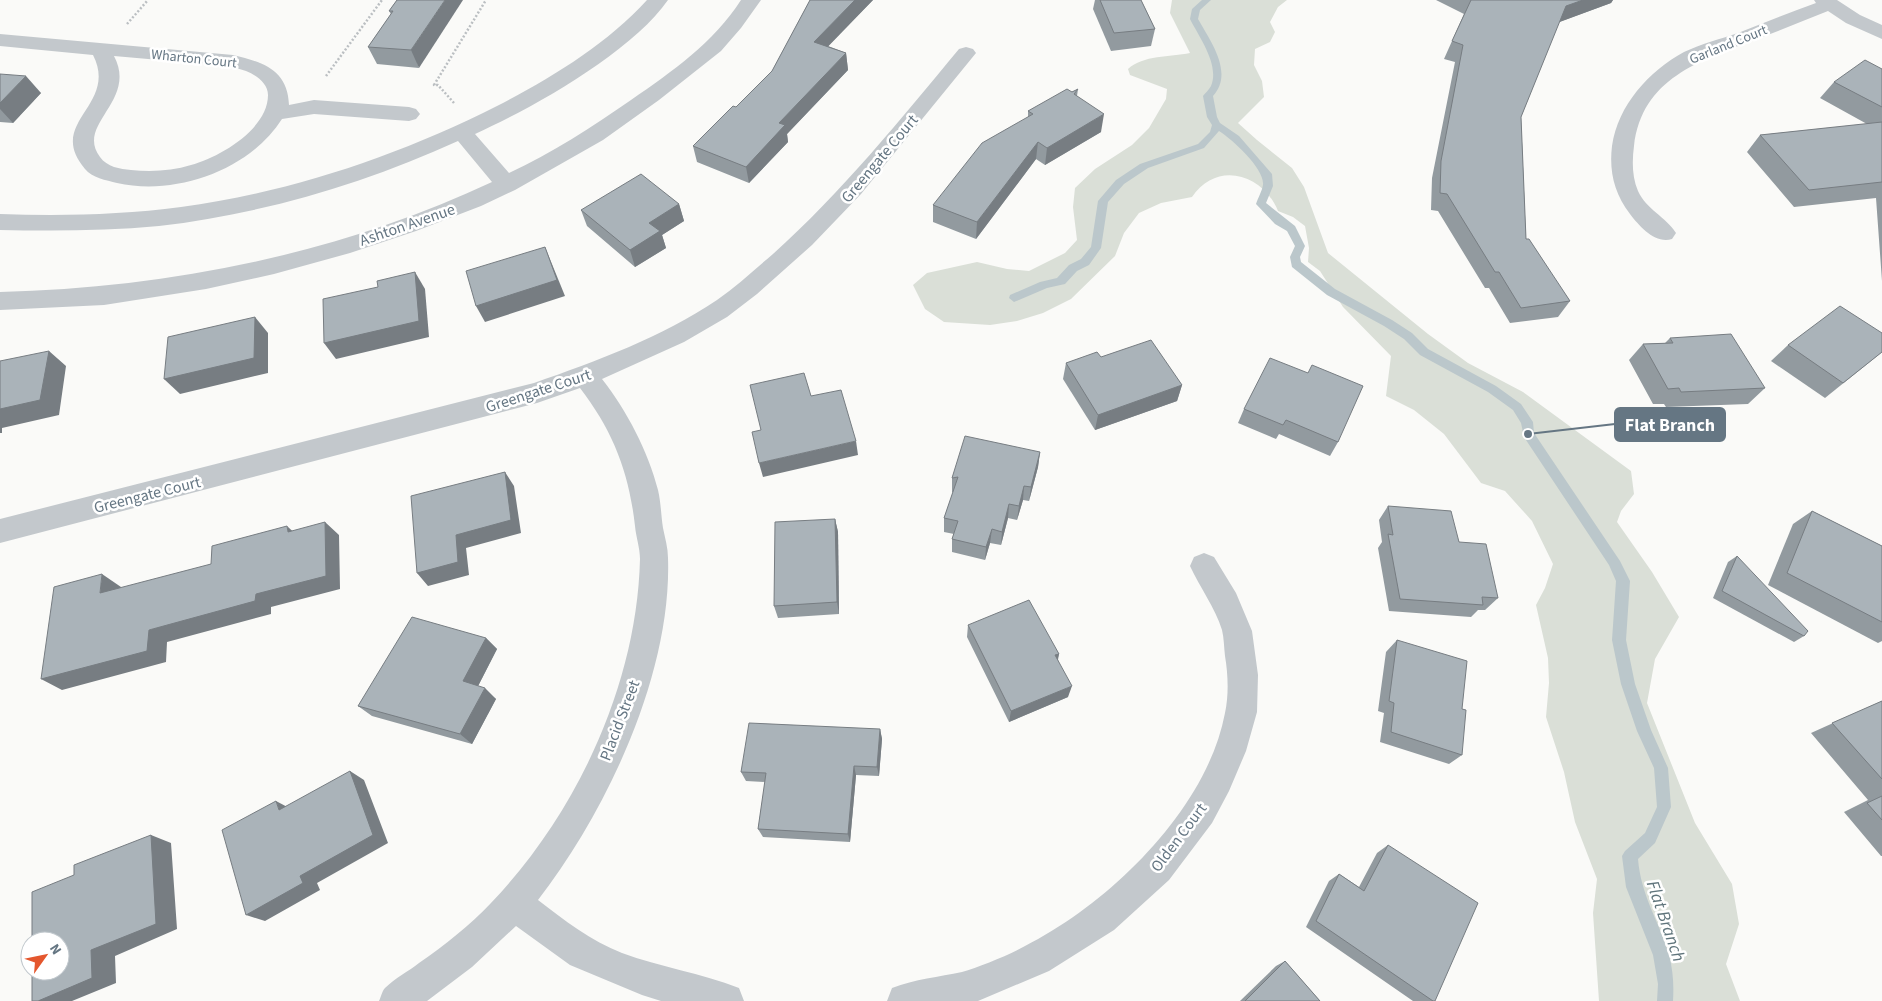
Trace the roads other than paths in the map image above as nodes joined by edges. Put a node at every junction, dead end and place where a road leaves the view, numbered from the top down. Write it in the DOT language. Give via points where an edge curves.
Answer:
graph roads {
  1 [pos="658,0"];
  2 [pos="751,0"];
  3 [pos="1827,2"];
  4 [pos="1882,34"];
  5 [pos="0,40"];
  6 [pos="100,49"];
  7 [pos="966,53"];
  8 [pos="275,114"];
  9 [pos="409,114"];
  10 [pos="462,132"];
  11 [pos="507,185"];
  12 [pos="0,222"];
  13 [pos="1664,233"];
  14 [pos="0,301"];
  15 [pos="585,376"];
  16 [pos="0,531"];
  17 [pos="1204,566"];
  18 [pos="514,903"];
  19 [pos="397,1001"];
  20 [pos="726,1001"];
  21 [pos="905,1001"];
  1 -- 10 [label="street" via="628,30 586,62 538,93"];
  2 -- 11 [label="street, Ashton Avenue" via="731,29 631,112 570,151"];
  3 -- 4 [label="street"];
  3 -- 13 [label="street, Garland Court" via="1692,57 1665,74 1643,95 1631,115 1622,143 1621,169 1624,187 1635,206"];
  5 -- 6 [label="street, Wharton Court"];
  6 -- 8 [label="street, Wharton Court" via="246,64 260,70 277,89"];
  6 -- 8 [label="street" via="108,59 111,79 103,101 84,131 84,150 94,165 115,176 143,180 176,177 209,167 254,140"];
  7 -- 15 [label="street, Greengate Court" via="860,182 808,237 744,293 653,346"];
  8 -- 9 [label="street" via="314,107"];
  10 -- 11 [label="street"];
  10 -- 12 [label="street" via="344,177 264,200 127,221 73,224"];
  11 -- 14 [label="street, Ashton Avenue" via="392,232 234,274 137,292 66,300"];
  15 -- 16 [label="street, Greengate Court" via="536,393"];
  15 -- 18 [label="street, Placid Street" via="596,388 626,440 644,490 654,559 650,611 634,682 612,743 582,806 545,866"];
  17 -- 21 [label="street, Olden Court" via="1222,593 1237,631 1243,675 1241,712 1230,751 1200,811 1157,868 1102,918 1037,959 964,989"];
  18 -- 19 [label="street, Placid Street" via="454,959"];
  18 -- 20 [label="street" via="564,941 605,964 650,981"];
}
